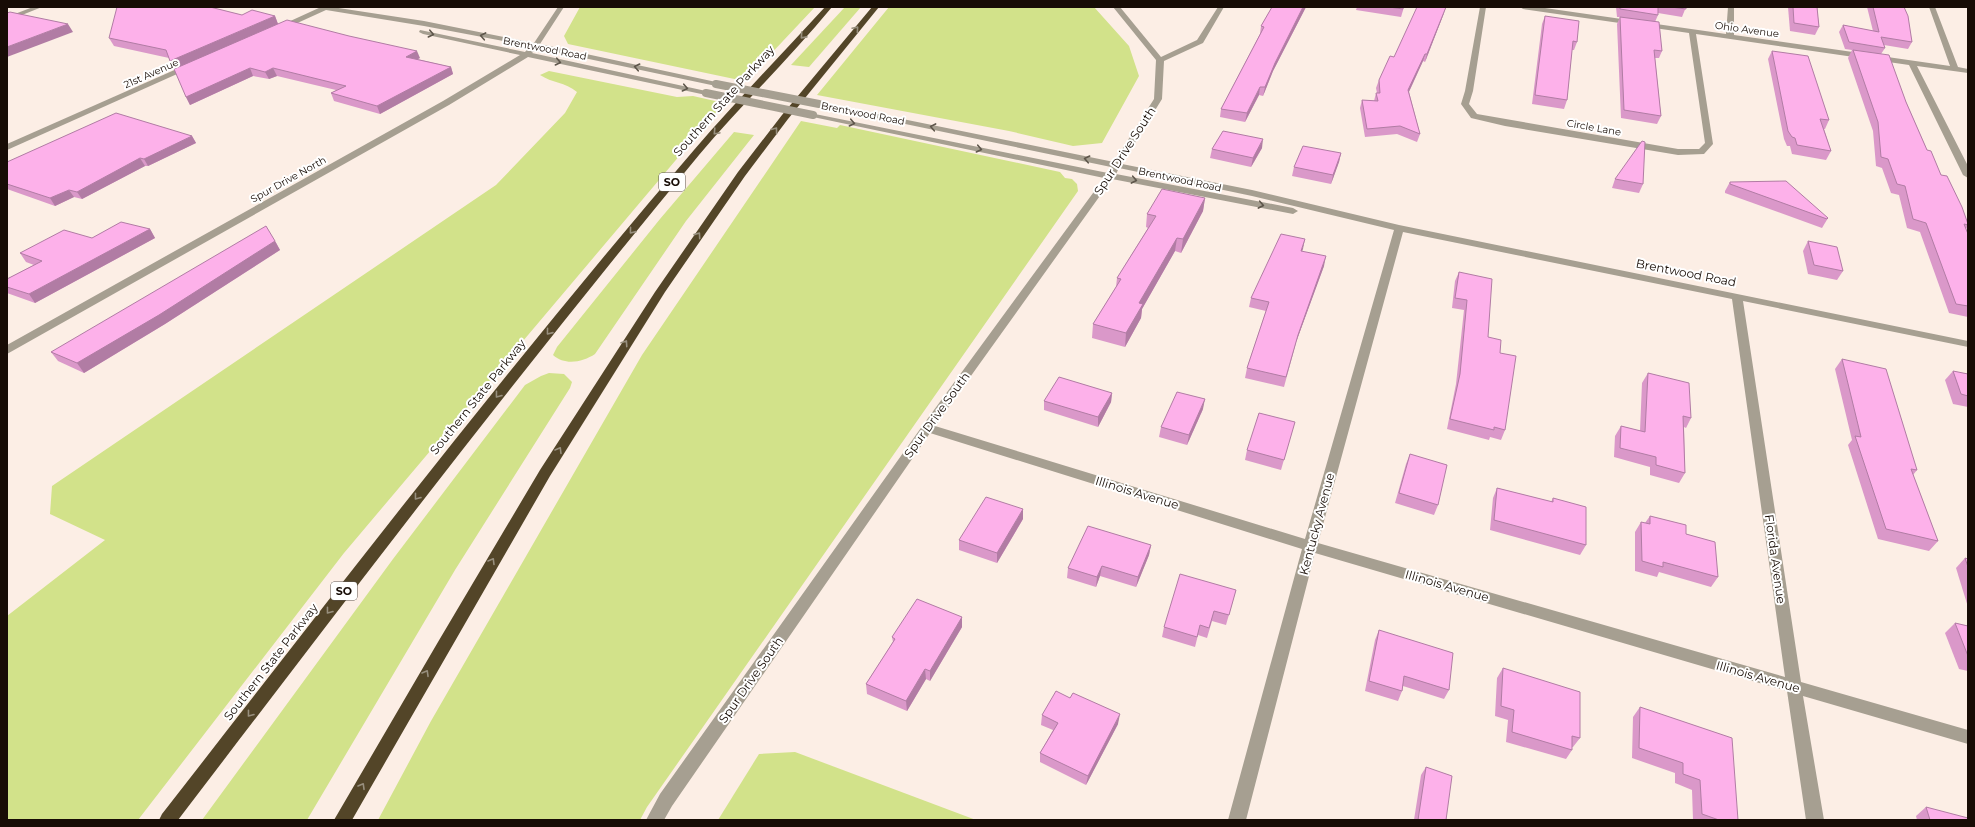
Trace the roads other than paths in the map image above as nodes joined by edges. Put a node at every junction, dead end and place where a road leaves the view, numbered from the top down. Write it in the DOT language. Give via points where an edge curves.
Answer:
graph roads {
  1 [pos="39,7"];
  2 [pos="561,7"];
  3 [pos="829,7"];
  4 [pos="876,7"];
  5 [pos="1116,7"];
  6 [pos="1221,7"];
  7 [pos="1483,7"];
  8 [pos="1523,7"];
  9 [pos="1731,7"];
  10 [pos="1932,7"];
  11 [pos="322,8"];
  12 [pos="1553,9"];
  13 [pos="7,19"];
  14 [pos="272,31"];
  15 [pos="1692,32"];
  16 [pos="1730,37"];
  17 [pos="536,46"];
  18 [pos="526,55"];
  19 [pos="1160,60"];
  20 [pos="200,62"];
  21 [pos="1910,62"];
  22 [pos="1955,69"];
  23 [pos="1968,71"];
  24 [pos="7,147"];
  25 [pos="1113,170"];
  26 [pos="1968,175"];
  27 [pos="1399,228"];
  28 [pos="1737,297"];
  29 [pos="1968,344"];
  30 [pos="7,350"];
  31 [pos="928,428"];
  32 [pos="1310,546"];
  33 [pos="1794,687"];
  34 [pos="1968,738"];
  35 [pos="168,820"];
  36 [pos="343,820"];
  37 [pos="655,820"];
  38 [pos="1237,820"];
  39 [pos="1816,820"];
  1 -- 13 [label="street"];
  2 -- 17 [label="street, Spur Drive North"];
  3 -- 35 [label="highway, Southern State Parkway / SO, one-way" via="698,150 522,364"];
  36 -- 4 [label="highway, one-way" via="463,609 604,376 699,233 766,142 816,77"];
  5 -- 19 [label="street"];
  6 -- 19 [label="street" via="1200,40"];
  7 -- 15 [label="street, Circle Lane" via="1465,104 1474,116 1678,152 1701,152 1709,144"];
  8 -- 12 [label="street, Ohio Avenue"];
  9 -- 16 [label="street"];
  10 -- 22 [label="street"];
  11 -- 14 [label="street"];
  17 -- 11 [label="street, Brentwood Road, one-way" via="377,15"];
  11 -- 18 [label="street, Brentwood Road, one-way"];
  12 -- 15 [label="street, Ohio Avenue"];
  15 -- 16 [label="street, Ohio Avenue"];
  16 -- 21 [label="street, Ohio Avenue"];
  17 -- 18 [label="street, Spur Drive North"];
  25 -- 17 [label="street, Brentwood Road, one-way, bridge" via="819,104"];
  18 -- 25 [label="street, Brentwood Road, one-way, bridge" via="813,115"];
  18 -- 30 [label="street, Spur Drive North" via="439,107"];
  19 -- 25 [label="street, Spur Drive South" via="1158,99"];
  20 -- 24 [label="street, 21st Avenue"];
  21 -- 22 [label="street, Ohio Avenue"];
  21 -- 26 [label="street"];
  22 -- 23 [label="street, Ohio Avenue"];
  25 -- 27 [label="street, Brentwood Road" via="1280,208"];
  25 -- 31 [label="street, Spur Drive South"];
  27 -- 28 [label="street, Brentwood Road"];
  27 -- 32 [label="street, Kentucky Avenue"];
  28 -- 29 [label="street, Brentwood Road"];
  28 -- 33 [label="street, Florida Avenue"];
  31 -- 32 [label="street, Illinois Avenue"];
  31 -- 37 [label="street, Spur Drive South" via="666,800"];
  32 -- 33 [label="street, Illinois Avenue"];
  32 -- 38 [label="street, Kentucky Avenue"];
  33 -- 34 [label="street, Illinois Avenue"];
  33 -- 39 [label="street, Florida Avenue"];
}
